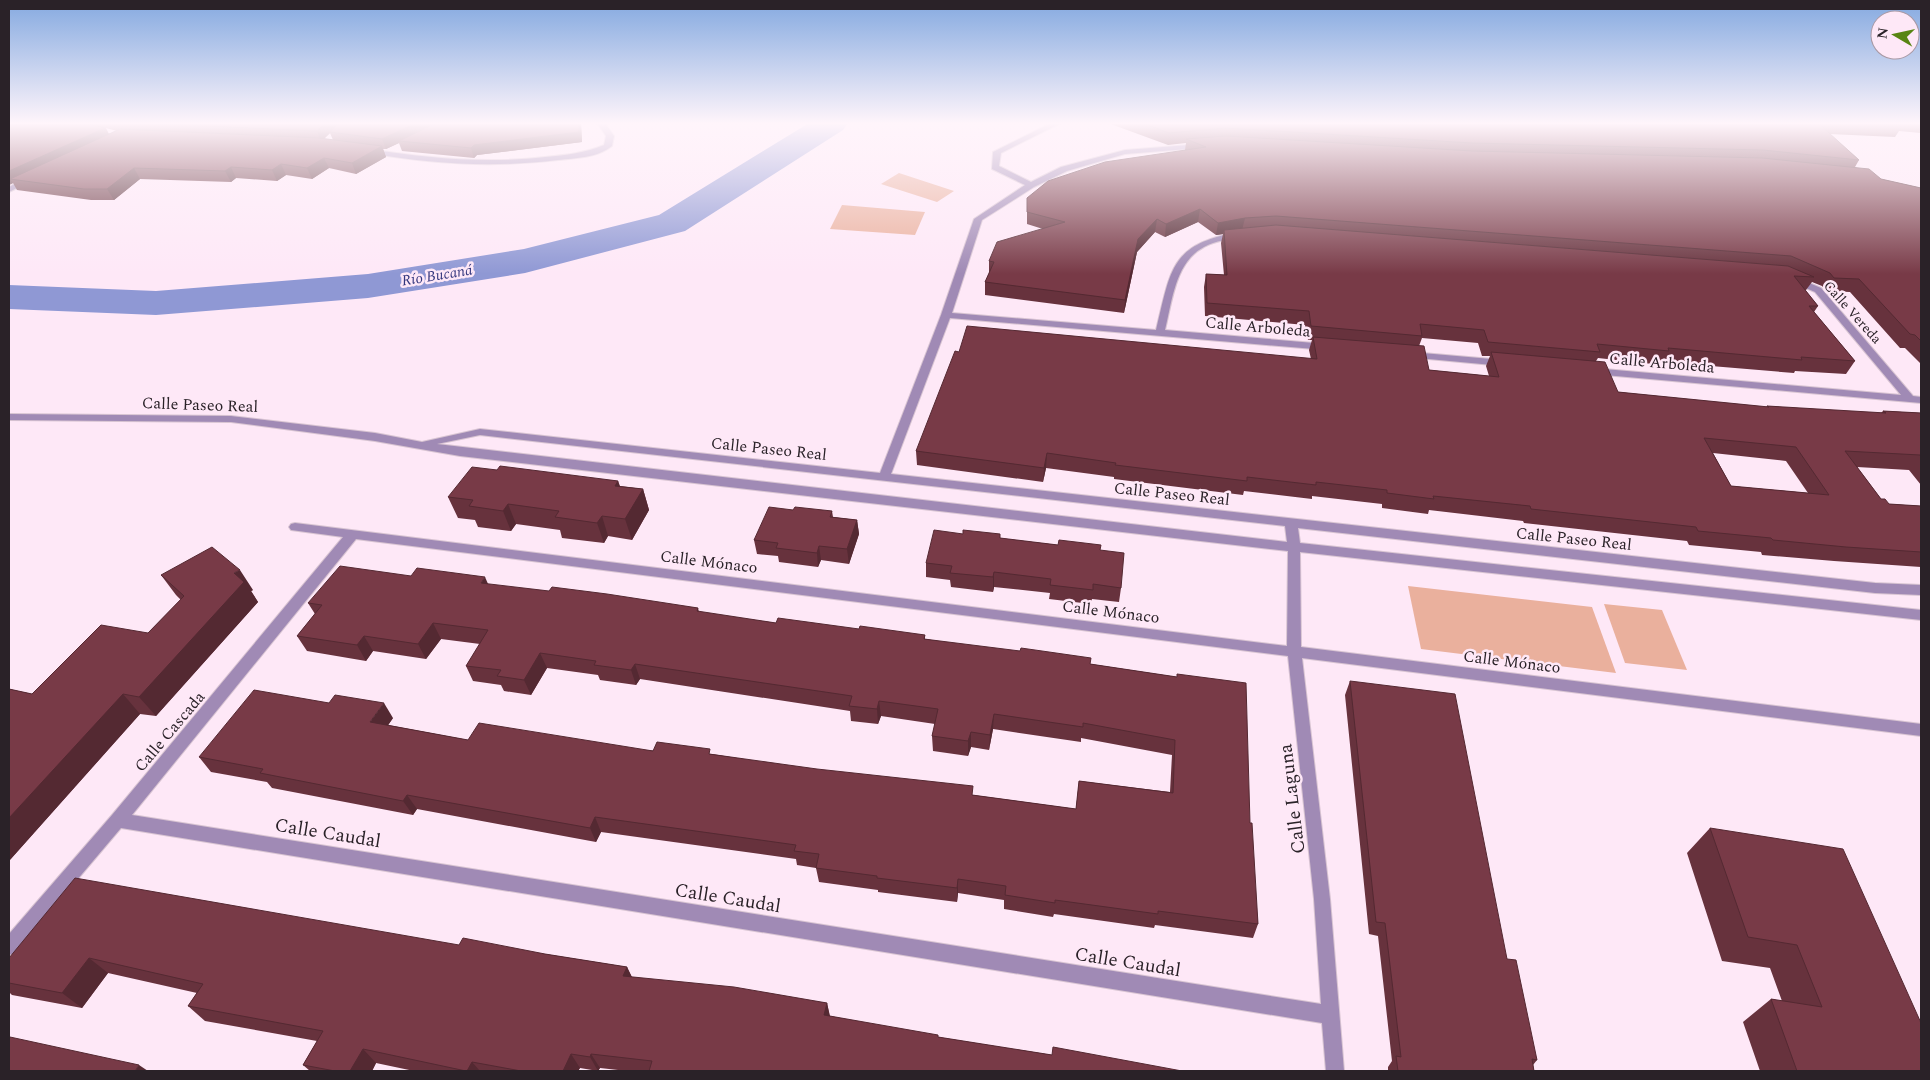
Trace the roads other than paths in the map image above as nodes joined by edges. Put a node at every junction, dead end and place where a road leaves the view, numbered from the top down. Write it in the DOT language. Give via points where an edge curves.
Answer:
graph roads {
  1 [pos="1008,173"];
  2 [pos="1055,173"];
  3 [pos="36,177"];
  4 [pos="1031,185"];
  5 [pos="9,190"];
  6 [pos="1247,235"];
  7 [pos="1783,274"];
  8 [pos="946,315"];
  9 [pos="1160,332"];
  10 [pos="1338,348"];
  11 [pos="1397,354"];
  12 [pos="1516,364"];
  13 [pos="1585,370"];
  14 [pos="1916,400"];
  15 [pos="9,417"];
  16 [pos="419,444"];
  17 [pos="884,477"];
  18 [pos="1291,523"];
  19 [pos="295,528"];
  20 [pos="352,534"];
  21 [pos="1294,547"];
  22 [pos="1921,590"];
  23 [pos="1921,616"];
  24 [pos="1294,651"];
  25 [pos="1921,730"];
  26 [pos="118,820"];
  27 [pos="9,947"];
  28 [pos="1331,1015"];
  29 [pos="1335,1071"];
  1 -- 4 [label="street"];
  2 -- 4 [label="street"];
  3 -- 5 [label="street"];
  4 -- 8 [label="street" via="978,219"];
  6 -- 9 [label="street" via="1222,237 1189,251 1176,270"];
  7 -- 14 [label="street, Calle Vereda" via="1818,290"];
  8 -- 9 [label="street, Calle Arboleda"];
  8 -- 17 [label="street"];
  9 -- 10 [label="street, Calle Arboleda"];
  11 -- 12 [label="street"];
  13 -- 14 [label="street, Calle Arboleda"];
  15 -- 16 [label="street, Calle Paseo Real" via="231,419"];
  16 -- 17 [label="street, Calle Paseo Real" via="480,432"];
  16 -- 21 [label="street, Calle Paseo Real" via="460,452"];
  17 -- 18 [label="street, Calle Paseo Real"];
  18 -- 21 [label="street, Calle Laguna"];
  18 -- 22 [label="street, Calle Paseo Real" via="1875,588"];
  19 -- 20 [label="street, Calle Mónaco"];
  20 -- 24 [label="street, Calle Mónaco"];
  20 -- 26 [label="street, Calle Cascada"];
  21 -- 23 [label="street, Calle Paseo Real"];
  21 -- 24 [label="street, Calle Laguna"];
  24 -- 25 [label="street, Calle Mónaco"];
  24 -- 28 [label="street, Calle Laguna" via="1322,899"];
  26 -- 27 [label="street, Calle Cascada"];
  26 -- 28 [label="street, Calle Caudal"];
  28 -- 29 [label="street, Calle Laguna"];
}
